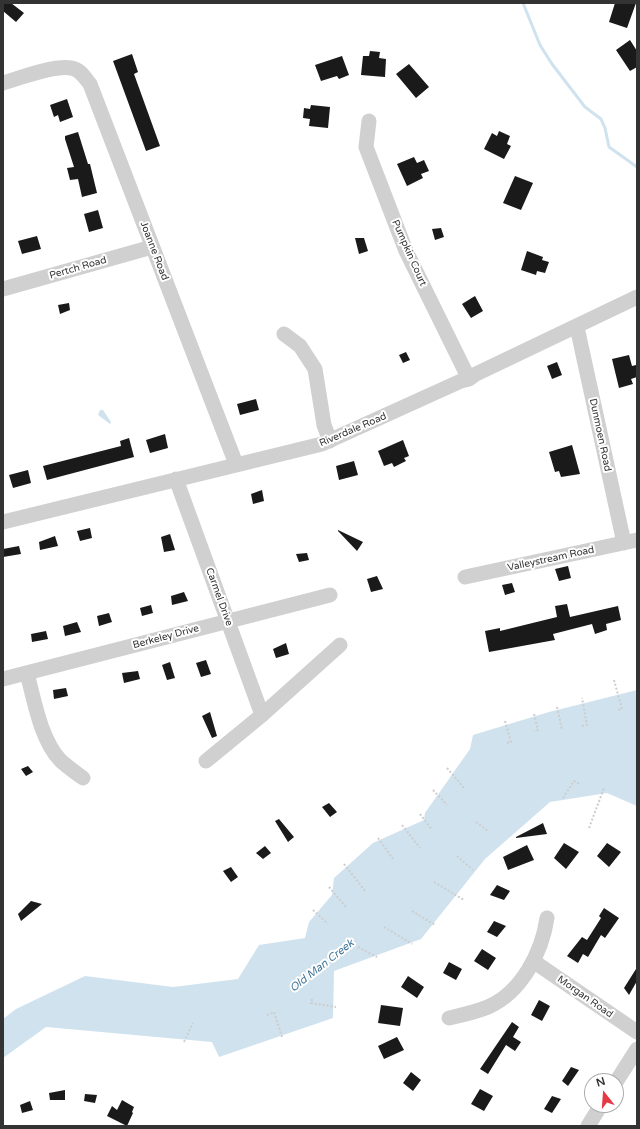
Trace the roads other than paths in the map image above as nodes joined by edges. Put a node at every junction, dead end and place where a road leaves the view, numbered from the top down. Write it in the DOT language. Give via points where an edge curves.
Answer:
graph roads {
  1 [pos="3,83"];
  2 [pos="369,121"];
  3 [pos="152,247"];
  4 [pos="3,290"];
  5 [pos="637,297"];
  6 [pos="577,327"];
  7 [pos="284,334"];
  8 [pos="469,379"];
  9 [pos="330,441"];
  10 [pos="236,464"];
  11 [pos="176,480"];
  12 [pos="3,522"];
  13 [pos="630,541"];
  14 [pos="465,577"];
  15 [pos="330,595"];
  16 [pos="228,621"];
  17 [pos="340,645"];
  18 [pos="27,673"];
  19 [pos="3,679"];
  20 [pos="262,715"];
  21 [pos="206,761"];
  22 [pos="83,778"];
  23 [pos="547,918"];
  24 [pos="533,961"];
  25 [pos="449,1018"];
  26 [pos="637,1032"];
  27 [pos="637,1049"];
  28 [pos="622,1073"];
  29 [pos="596,1113"];
  30 [pos="588,1126"];
  1 -- 3 [label="street, Joanne Road" via="47,70 72,68 83,74 90,84"];
  2 -- 8 [label="street, Pumpkin Court" via="366,147 403,244"];
  3 -- 4 [label="street, Pertch Road"];
  3 -- 10 [label="street, Joanne Road"];
  5 -- 6 [label="street, Riverdale Road"];
  6 -- 8 [label="street, Riverdale Road"];
  6 -- 13 [label="street, Dunmoen Road"];
  7 -- 9 [label="street" via="300,346 315,369 324,425"];
  8 -- 9 [label="street, Riverdale Road"];
  9 -- 10 [label="street, Riverdale Road"];
  10 -- 11 [label="street, Riverdale Road"];
  11 -- 12 [label="street, Riverdale Road"];
  11 -- 16 [label="street, Carmel Drive"];
  13 -- 14 [label="street, Valleystream Road"];
  15 -- 16 [label="street, Berkeley Drive"];
  16 -- 18 [label="street, Berkeley Drive"];
  16 -- 20 [label="street, Carmel Drive"];
  17 -- 20 [label="street"];
  18 -- 19 [label="street, Berkeley Drive"];
  18 -- 22 [label="street" via="35,708 50,745 61,761"];
  20 -- 21 [label="street"];
  23 -- 24 [label="street" via="543,942"];
  24 -- 25 [label="street" via="516,986 490,1006"];
  24 -- 26 [label="street, Morgan Road"];
  27 -- 28 [label="street"];
  29 -- 30 [label="street"];
}
